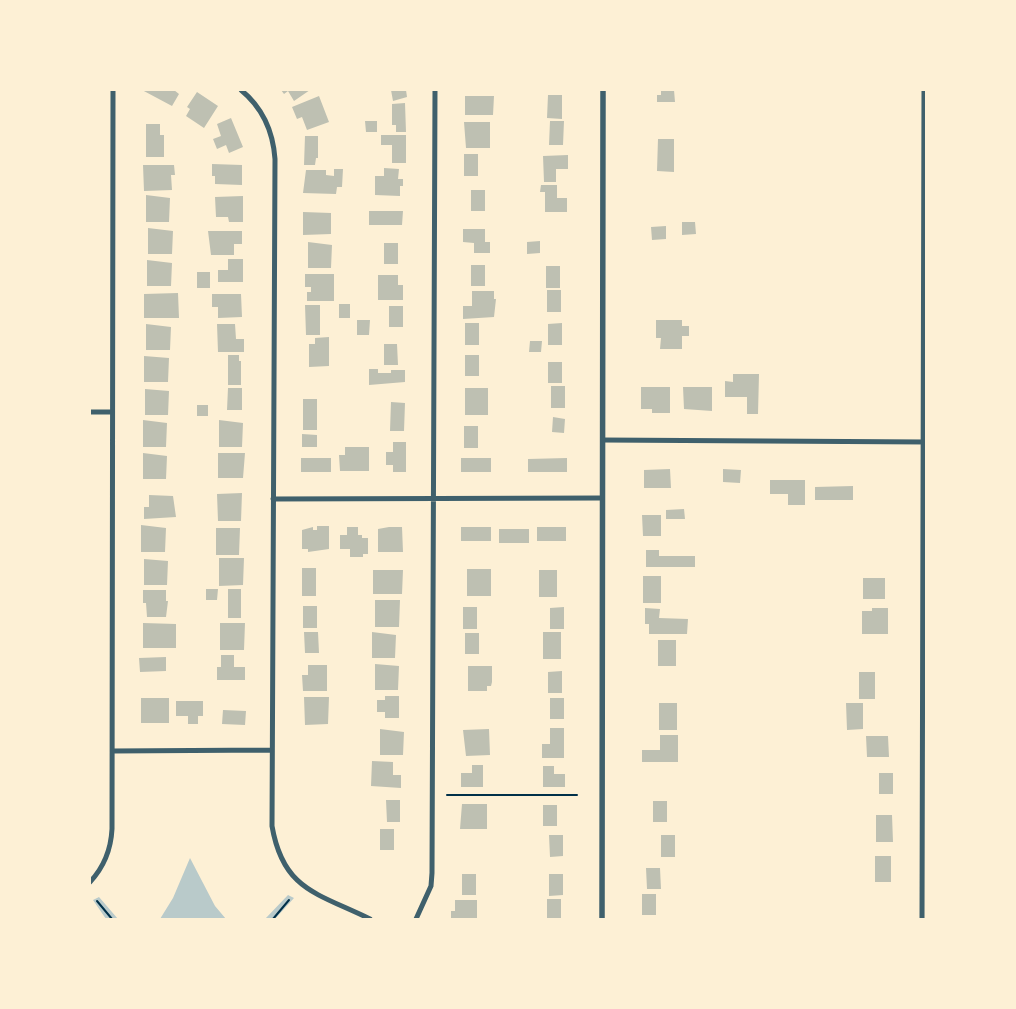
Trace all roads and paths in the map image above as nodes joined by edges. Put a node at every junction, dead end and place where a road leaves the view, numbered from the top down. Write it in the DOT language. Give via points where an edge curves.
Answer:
graph roads {
  1 [pos="113,90"];
  2 [pos="241,90"];
  3 [pos="435,90"];
  4 [pos="603,90"];
  5 [pos="924,90"];
  6 [pos="90,412"];
  7 [pos="111,412"];
  8 [pos="603,440"];
  9 [pos="925,442"];
  10 [pos="434,497"];
  11 [pos="600,498"];
  12 [pos="273,499"];
  13 [pos="271,750"];
  14 [pos="113,751"];
  15 [pos="447,795"];
  16 [pos="577,795"];
  17 [pos="90,882"];
  18 [pos="97,900"];
  19 [pos="289,900"];
  20 [pos="112,919"];
  21 [pos="273,919"];
  22 [pos="370,919"];
  23 [pos="416,919"];
  24 [pos="602,919"];
  25 [pos="922,919"];
  1 -- 7 [label="street"];
  2 -- 12 [label="street" via="265,117 274,148"];
  3 -- 10 [label="street"];
  4 -- 8 [label="street"];
  5 -- 9 [label="street"];
  6 -- 7 [label="street"];
  7 -- 14 [label="street"];
  8 -- 9 [label="street"];
  8 -- 11 [label="street"];
  9 -- 25 [label="street"];
  10 -- 11 [label="street"];
  10 -- 12 [label="street"];
  10 -- 23 [label="street" via="432,873"];
  11 -- 24 [label="street"];
  12 -- 13 [label="street"];
  13 -- 14 [label="street"];
  13 -- 22 [label="street" via="272,826 284,865 304,887"];
  14 -- 17 [label="street" via="112,838 101,870"];
  15 -- 16 [label="path"];
  18 -- 20 [label="path"];
  19 -- 21 [label="path"];
}
